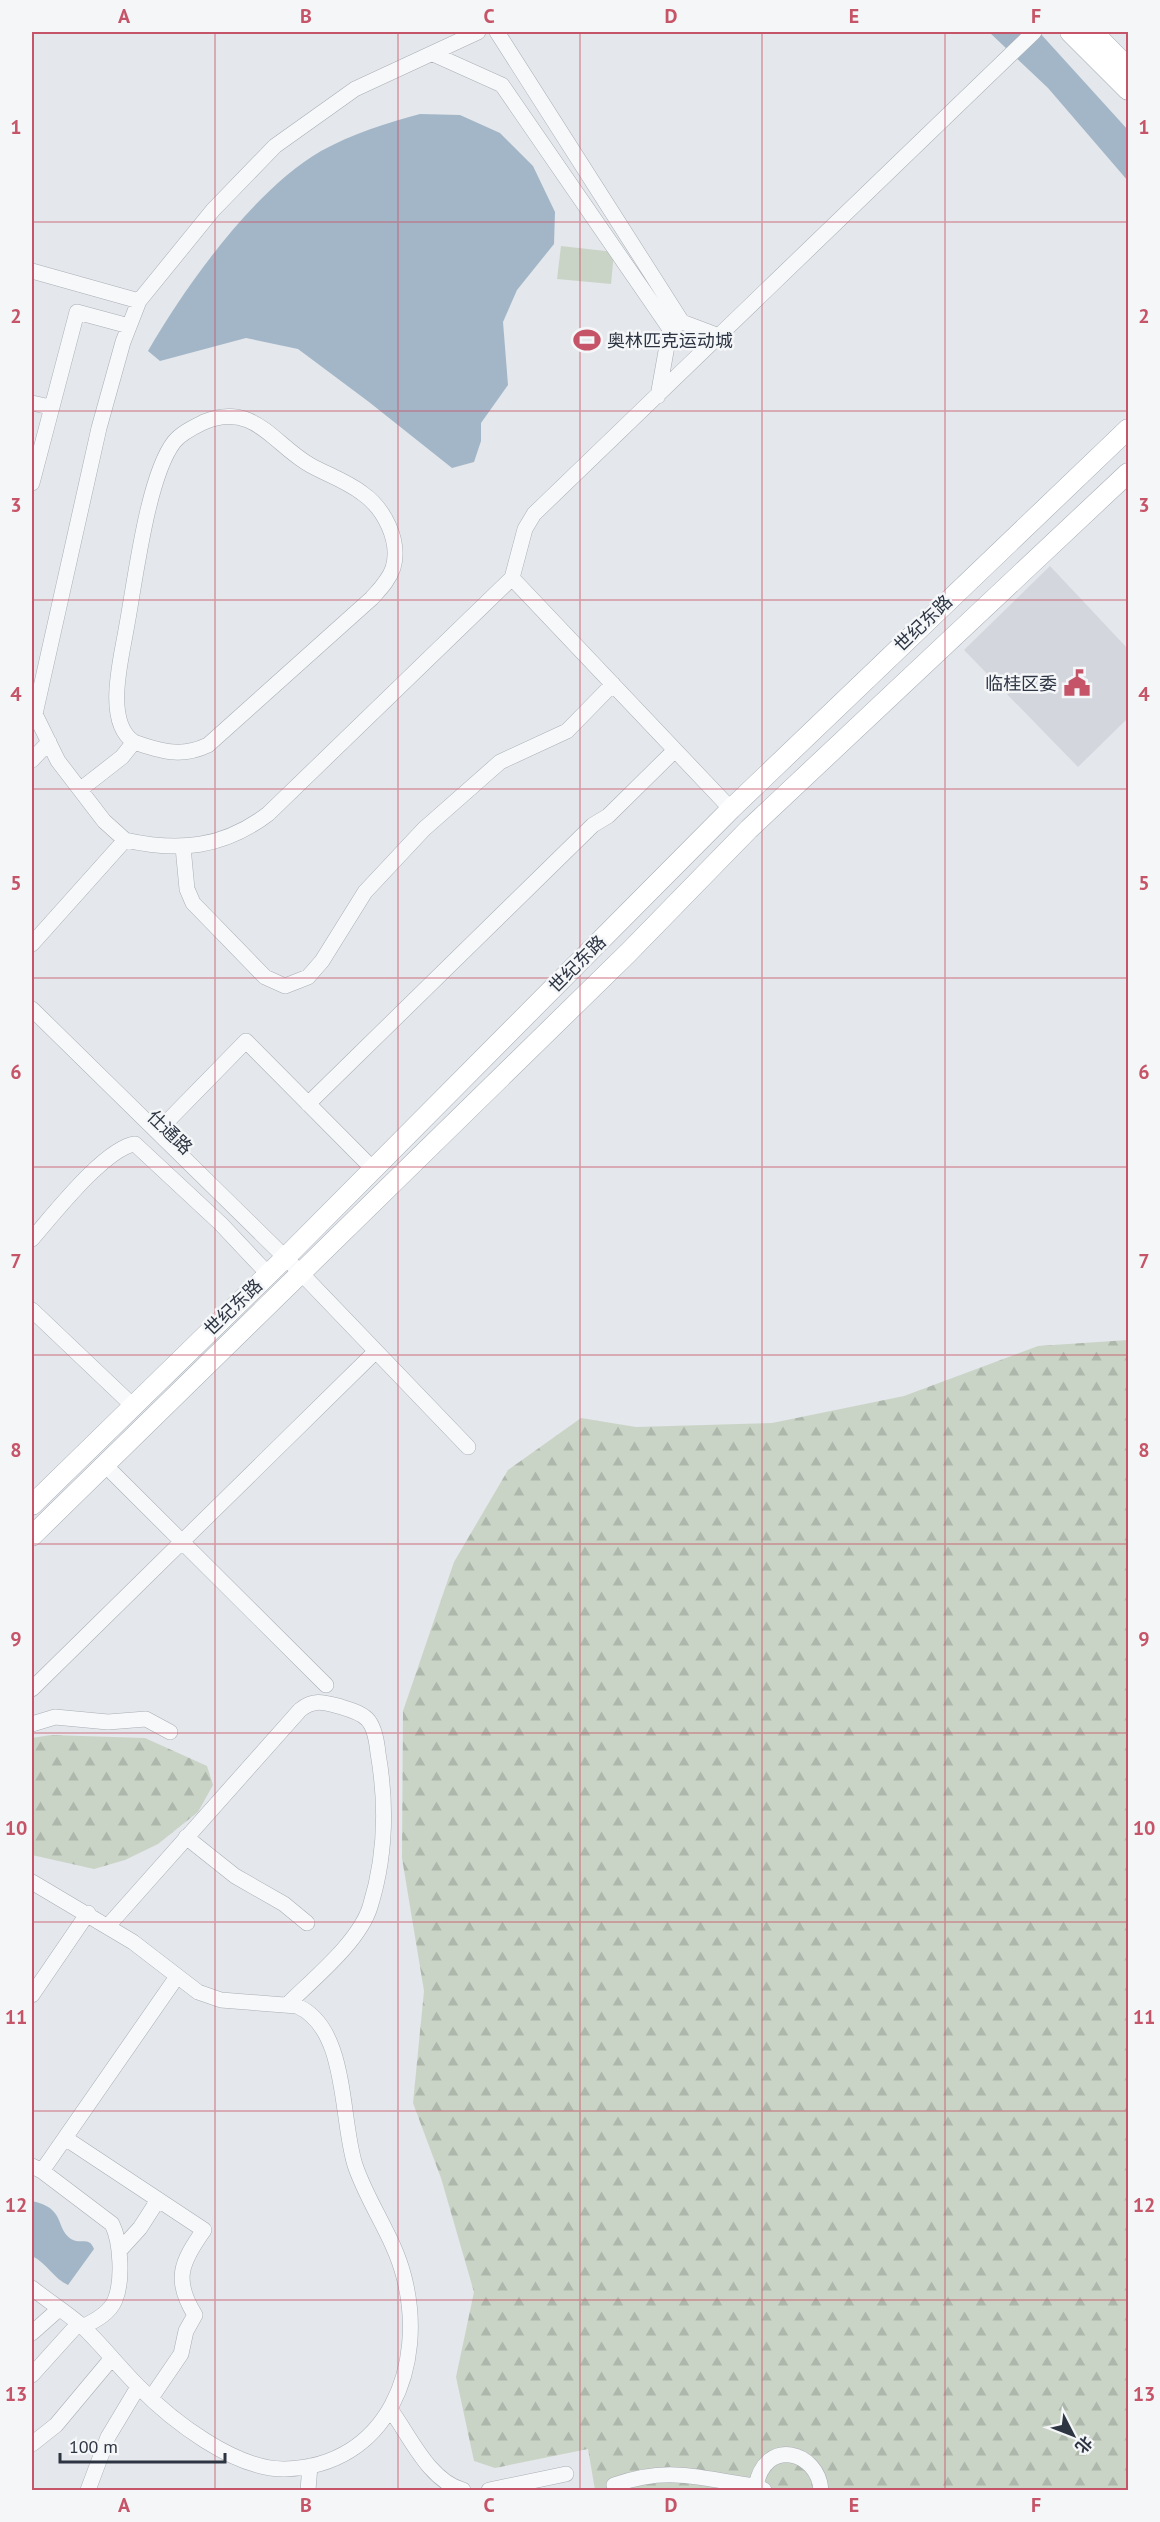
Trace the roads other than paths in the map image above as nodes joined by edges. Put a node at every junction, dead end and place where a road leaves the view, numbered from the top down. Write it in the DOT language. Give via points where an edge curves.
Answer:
graph roads {
  1 [pos="478,32"];
  2 [pos="497,32"];
  3 [pos="1034,32"];
  4 [pos="1070,32"];
  5 [pos="1093,32"];
  6 [pos="433,54"];
  7 [pos="1128,68"];
  8 [pos="1128,90"];
  9 [pos="32,271"];
  10 [pos="139,301"];
  11 [pos="676,325"];
  12 [pos="129,326"];
  13 [pos="718,336"];
  14 [pos="658,396"];
  15 [pos="32,403"];
  16 [pos="50,407"];
  17 [pos="1128,429"];
  18 [pos="1128,473"];
  19 [pos="32,483"];
  20 [pos="1015,536"];
  21 [pos="1039,558"];
  22 [pos="512,578"];
  23 [pos="937,609"];
  24 [pos="965,626"];
  25 [pos="613,684"];
  26 [pos="33,711"];
  27 [pos="49,742"];
  28 [pos="134,742"];
  29 [pos="675,750"];
  30 [pos="32,760"];
  31 [pos="81,789"];
  32 [pos="731,809"];
  33 [pos="749,829"];
  34 [pos="125,840"];
  35 [pos="183,847"];
  36 [pos="32,944"];
  37 [pos="32,999"];
  38 [pos="32,1010"];
  39 [pos="308,1104"];
  40 [pos="161,1128"];
  41 [pos="373,1169"];
  42 [pos="32,1239"];
  43 [pos="289,1254"];
  44 [pos="305,1270"];
  45 [pos="268,1274"];
  46 [pos="32,1310"];
  47 [pos="375,1352"];
  48 [pos="132,1405"];
  49 [pos="468,1447"];
  50 [pos="106,1466"];
  51 [pos="32,1505"];
  52 [pos="32,1536"];
  53 [pos="183,1540"];
  54 [pos="326,1685"];
  55 [pos="32,1689"];
  56 [pos="32,1724"];
  57 [pos="170,1732"];
  58 [pos="186,1838"];
  59 [pos="32,1882"];
  60 [pos="88,1913"];
  61 [pos="307,1923"];
  62 [pos="108,1926"];
  63 [pos="176,1977"];
  64 [pos="32,1995"];
  65 [pos="288,2004"];
  66 [pos="64,2138"];
  67 [pos="37,2168"];
  68 [pos="158,2200"];
  69 [pos="119,2251"];
  70 [pos="32,2288"];
  71 [pos="59,2308"];
  72 [pos="80,2325"];
  73 [pos="32,2333"];
  74 [pos="112,2358"];
  75 [pos="32,2374"];
  76 [pos="138,2387"];
  77 [pos="151,2398"];
  78 [pos="390,2409"];
  79 [pos="32,2444"];
  80 [pos="310,2466"];
  81 [pos="566,2474"];
  82 [pos="614,2485"];
  83 [pos="760,2488"];
  84 [pos="88,2490"];
  85 [pos="308,2490"];
  86 [pos="464,2490"];
  87 [pos="489,2490"];
  88 [pos="820,2490"];
  1 -- 6 [label="street"];
  2 -- 11 [label="street"];
  3 -- 13 [label="street"];
  4 -- 8 [label="main road"];
  5 -- 7 [label="main road"];
  6 -- 10 [label="street" via="355,88 275,146 213,210"];
  6 -- 11 [label="street" via="502,85"];
  9 -- 10 [label="street"];
  10 -- 12 [label="street"];
  11 -- 13 [label="street"];
  11 -- 14 [label="street"];
  12 -- 16 [label="street" via="76,312"];
  12 -- 26 [label="street" via="99,428"];
  13 -- 14 [label="street"];
  14 -- 22 [label="street" via="534,514 525,529"];
  15 -- 16 [label="street"];
  16 -- 19 [label="street"];
  17 -- 20 [label="main road, 世纪东路"];
  18 -- 21 [label="main road, 世纪东路"];
  20 -- 21 [label="main road" via="1013,548 1018,554 1028,559"];
  20 -- 23 [label="main road, 世纪东路"];
  21 -- 24 [label="main road, 世纪东路"];
  22 -- 25 [label="street"];
  22 -- 35 [label="street" via="268,813 219,841"];
  23 -- 24 [label="main road" via="960,608"];
  23 -- 32 [label="main road, 世纪东路"];
  24 -- 33 [label="main road, 世纪东路"];
  25 -- 29 [label="street"];
  25 -- 35 [label="street" via="567,730 500,762 424,830 365,892 314,971 293,985 279,985 265,977 192,903"];
  26 -- 27 [label="street"];
  27 -- 30 [label="street"];
  27 -- 31 [label="street" via="58,761"];
  28 -- 28 [label="street" via="182,754 207,745 372,598 393,569 392,538 387,521 375,504 340,479 309,465 272,433 244,419 210,420 193,427 175,441 155,480 119,668 118,716 124,732"];
  28 -- 31 [label="street" via="122,757"];
  29 -- 32 [label="street"];
  29 -- 39 [label="street"];
  31 -- 34 [label="street"];
  32 -- 33 [label="main road"];
  32 -- 41 [label="main road, 世纪东路"];
  33 -- 44 [label="main road, 世纪东路"];
  34 -- 35 [label="street"];
  34 -- 36 [label="street"];
  37 -- 40 [label="street, 仕通路"];
  38 -- 40 [label="street, 仕通路"];
  39 -- 40 [label="street" via="246,1041"];
  39 -- 41 [label="street"];
  40 -- 43 [label="street, 仕通路"];
  41 -- 43 [label="main road, 世纪东路"];
  42 -- 45 [label="street" via="101,1163 119,1148 135,1144"];
  43 -- 44 [label="street, 仕通路"];
  43 -- 45 [label="main road, 世纪东路"];
  44 -- 47 [label="street, 仕通路"];
  44 -- 50 [label="main road, 世纪东路"];
  45 -- 48 [label="main road, 世纪东路"];
  46 -- 48 [label="street"];
  47 -- 49 [label="street, 仕通路"];
  47 -- 53 [label="street"];
  48 -- 51 [label="main road, 世纪东路"];
  50 -- 52 [label="main road, 世纪东路"];
  50 -- 53 [label="street"];
  53 -- 54 [label="street"];
  53 -- 55 [label="street"];
  56 -- 57 [label="street" via="55,1717 108,1722 146,1719"];
  58 -- 61 [label="street"];
  58 -- 62 [label="street"];
  58 -- 65 [label="street" via="306,1706 318,1702 341,1707 368,1720 377,1748 385,1812 385,1832 370,1908 350,1940"];
  59 -- 60 [label="street"];
  60 -- 62 [label="street"];
  60 -- 64 [label="street"];
  62 -- 63 [label="street"];
  63 -- 65 [label="street" via="198,1992 221,2000"];
  63 -- 66 [label="street"];
  65 -- 78 [label="street" via="315,2017 331,2042 353,2159 404,2278 412,2337 403,2382"];
  66 -- 67 [label="street"];
  66 -- 68 [label="street"];
  67 -- 69 [label="street" via="112,2224"];
  68 -- 69 [label="street"];
  68 -- 77 [label="street" via="204,2230 189,2251 182,2270 183,2289 195,2315 186,2331 181,2354"];
  69 -- 72 [label="street" via="116,2298 96,2321"];
  70 -- 71 [label="street"];
  71 -- 72 [label="street"];
  71 -- 73 [label="street"];
  72 -- 74 [label="street"];
  72 -- 75 [label="street"];
  74 -- 76 [label="street"];
  74 -- 79 [label="street" via="56,2425"];
  76 -- 77 [label="street"];
  76 -- 84 [label="street" via="108,2437"];
  77 -- 80 [label="street" via="175,2419 243,2460 284,2469"];
  78 -- 80 [label="street" via="373,2432 356,2446"];
  78 -- 86 [label="street" via="435,2473"];
  80 -- 85 [label="street"];
  81 -- 87 [label="street"];
  82 -- 83 [label="street" via="648,2474 667,2473"];
  83 -- 88 [label="street" via="759,2470 765,2461 773,2456 796,2456 809,2464"];
}
